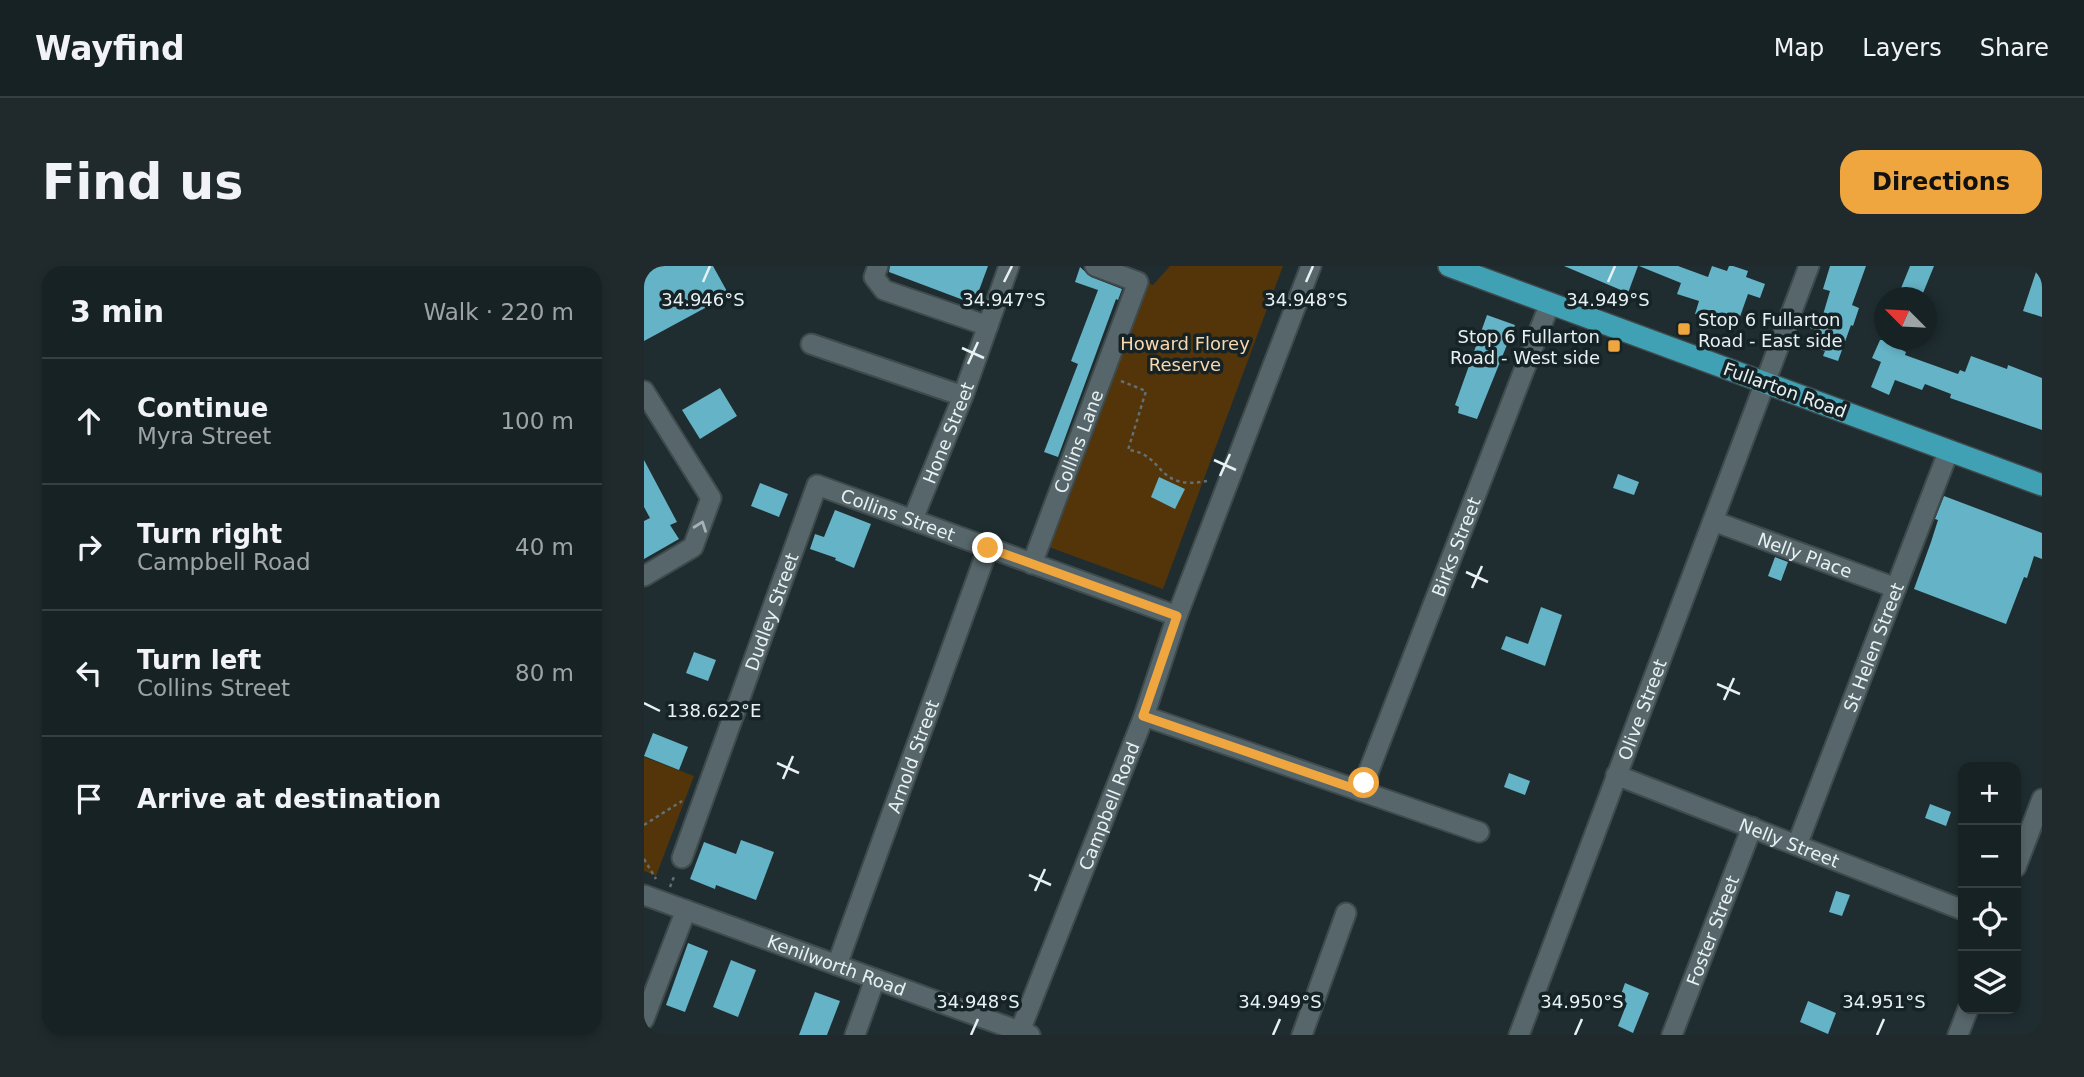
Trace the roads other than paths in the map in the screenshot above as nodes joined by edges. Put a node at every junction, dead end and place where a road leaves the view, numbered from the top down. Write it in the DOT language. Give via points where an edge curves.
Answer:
graph roads {
  1 [pos="878,266"];
  2 [pos="1009,266"];
  3 [pos="1095,266"];
  4 [pos="1311,266"];
  5 [pos="1809,266"];
  6 [pos="1460,268"];
  7 [pos="1141,274"];
  8 [pos="1550,303"];
  9 [pos="988,326"];
  10 [pos="811,344"];
  11 [pos="1766,383"];
  12 [pos="644,391"];
  13 [pos="963,397"];
  14 [pos="1949,450"];
  15 [pos="817,485"];
  16 [pos="2042,485"];
  17 [pos="913,519"];
  18 [pos="1713,521"];
  19 [pos="988,548"];
  20 [pos="1032,564"];
  21 [pos="644,576"];
  22 [pos="1896,588"];
  23 [pos="1177,616"];
  24 [pos="1143,716"];
  25 [pos="1616,775"];
  26 [pos="1361,791"];
  27 [pos="2042,800"];
  28 [pos="1752,827"];
  29 [pos="1479,832"];
  30 [pos="1797,845"];
  31 [pos="2021,854"];
  32 [pos="682,858"];
  33 [pos="650,887"];
  34 [pos="1958,907"];
  35 [pos="686,910"];
  36 [pos="1346,913"];
  37 [pos="837,965"];
  38 [pos="875,979"];
  39 [pos="1966,1014"];
  40 [pos="644,1020"];
  41 [pos="1025,1033"];
  42 [pos="855,1035"];
  43 [pos="1302,1035"];
  44 [pos="1520,1035"];
  45 [pos="1672,1035"];
  46 [pos="1958,1035"];
  1 -- 9 [label="street" via="874,277 884,290"];
  2 -- 9 [label="street, Hone Street"];
  3 -- 7 [label="street, Collins Lane"];
  4 -- 23 [label="street, Campbell Road"];
  5 -- 11 [label="street, Olive Street"];
  6 -- 8 [label="main road, Fullarton Road"];
  7 -- 20 [label="street, Collins Lane"];
  8 -- 11 [label="main road, Fullarton Road"];
  8 -- 26 [label="street, Birks Street"];
  9 -- 13 [label="street, Hone Street"];
  10 -- 13 [label="street"];
  11 -- 14 [label="main road, Fullarton Road"];
  11 -- 18 [label="street, Olive Street"];
  21 -- 12 [label="street, one-way" via="693,547 711,498"];
  13 -- 17 [label="street, Hone Street"];
  14 -- 16 [label="main road, Fullarton Road"];
  14 -- 22 [label="street, St Helen Street"];
  15 -- 17 [label="street, Collins Street"];
  15 -- 32 [label="street, Dudley Street"];
  17 -- 19 [label="street, Collins Street"];
  18 -- 22 [label="street, Nelly Place"];
  18 -- 25 [label="street, Olive Street"];
  19 -- 20 [label="street, Collins Street"];
  19 -- 37 [label="street, Arnold Street"];
  20 -- 23 [label="street, Collins Street"];
  22 -- 30 [label="street, St Helen Street"];
  23 -- 24 [label="street, Campbell Road"];
  24 -- 26 [label="street"];
  24 -- 41 [label="street, Campbell Road"];
  25 -- 28 [label="street, Nelly Street"];
  25 -- 44 [label="street, Olive Street"];
  26 -- 29 [label="street"];
  27 -- 31 [label="street"];
  28 -- 30 [label="street, Nelly Street"];
  28 -- 45 [label="street, Foster Street"];
  30 -- 34 [label="street, Nelly Street"];
  33 -- 35 [label="street, Kenilworth Road" via="664,902"];
  35 -- 37 [label="street, Kenilworth Road"];
  35 -- 40 [label="street"];
  36 -- 43 [label="street"];
  37 -- 38 [label="street, Kenilworth Road"];
  38 -- 41 [label="street, Kenilworth Road"];
  38 -- 42 [label="street"];
  39 -- 46 [label="street"];
}
